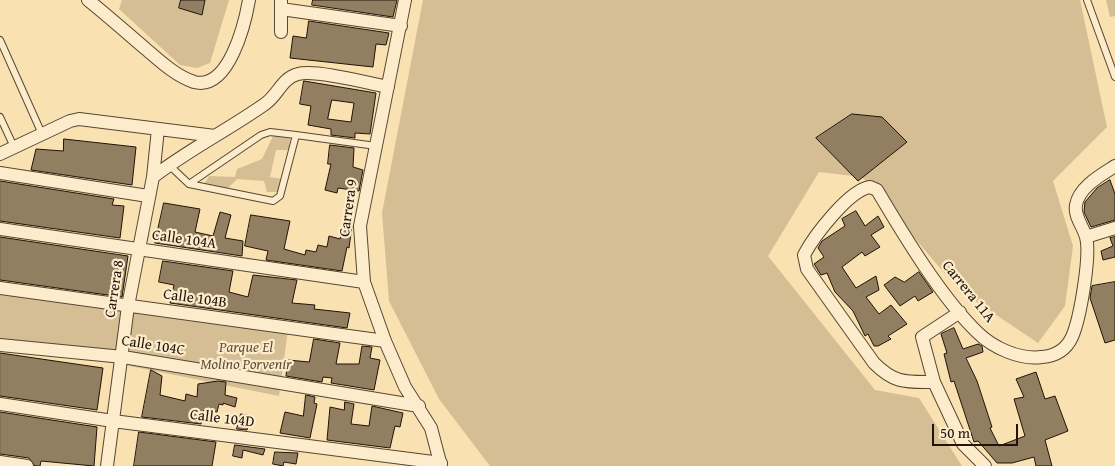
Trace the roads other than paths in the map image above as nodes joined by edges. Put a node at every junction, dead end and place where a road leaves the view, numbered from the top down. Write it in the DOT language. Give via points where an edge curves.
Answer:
graph roads {
  1 [pos="88,0"];
  2 [pos="249,0"];
  3 [pos="405,0"];
  4 [pos="1087,0"];
  5 [pos="281,4"];
  6 [pos="401,26"];
  7 [pos="281,32"];
  8 [pos="0,40"];
  9 [pos="1115,76"];
  10 [pos="388,86"];
  11 [pos="0,117"];
  12 [pos="158,129"];
  13 [pos="42,134"];
  14 [pos="296,135"];
  15 [pos="215,136"];
  16 [pos="376,146"];
  17 [pos="14,147"];
  18 [pos="0,154"];
  19 [pos="168,165"];
  20 [pos="1115,166"];
  21 [pos="0,173"];
  22 [pos="153,177"];
  23 [pos="189,184"];
  24 [pos="148,196"];
  25 [pos="1115,228"];
  26 [pos="0,229"];
  27 [pos="1086,237"];
  28 [pos="138,250"];
  29 [pos="364,282"];
  30 [pos="0,288"];
  31 [pos="128,306"];
  32 [pos="960,312"];
  33 [pos="385,341"];
  34 [pos="0,345"];
  35 [pos="122,357"];
  36 [pos="934,382"];
  37 [pos="0,404"];
  38 [pos="419,406"];
  39 [pos="113,421"];
  40 [pos="0,462"];
  41 [pos="441,465"];
  42 [pos="27,466"];
  43 [pos="107,466"];
  44 [pos="985,466"];
  1 -- 2 [label="street" via="174,72 196,82 220,74 231,59"];
  3 -- 6 [label="street, Carrera 9"];
  4 -- 9 [label="lane"];
  5 -- 6 [label="street"];
  5 -- 7 [label="street"];
  6 -- 10 [label="street, Carrera 9"];
  8 -- 13 [label="lane"];
  10 -- 15 [label="street" via="300,73 288,78 271,100"];
  10 -- 16 [label="street, Carrera 9"];
  11 -- 17 [label="lane"];
  12 -- 13 [label="street" via="79,119"];
  12 -- 15 [label="street"];
  12 -- 22 [label="street, Carrera 8"];
  13 -- 17 [label="street"];
  14 -- 16 [label="lane"];
  14 -- 23 [label="lane" via="270,132 261,135"];
  14 -- 23 [label="lane" via="277,200"];
  15 -- 19 [label="street"];
  16 -- 29 [label="street, Carrera 9" via="360,226"];
  17 -- 18 [label="street"];
  19 -- 22 [label="street"];
  19 -- 23 [label="lane"];
  20 -- 27 [label="street, Carrera 11A" via="1095,179 1079,198 1077,218"];
  21 -- 24 [label="street"];
  22 -- 24 [label="street, Carrera 8"];
  24 -- 28 [label="street, Carrera 8"];
  25 -- 27 [label="street"];
  26 -- 28 [label="street, Calle 104A"];
  27 -- 32 [label="street, Carrera 11A" via="1088,258 1077,319 1072,337 1063,350 1032,359 1015,355 978,334"];
  28 -- 29 [label="street, Calle 104A"];
  28 -- 31 [label="street, Carrera 8"];
  29 -- 33 [label="street, Carrera 9"];
  30 -- 31 [label="street, Calle 104B"];
  31 -- 33 [label="street, Calle 104B"];
  31 -- 35 [label="street, Carrera 8"];
  32 -- 36 [label="street" via="922,337"];
  32 -- 36 [label="street, Carrera 11A" via="935,280 877,190 870,187 857,192 834,214 806,250 807,269 882,371 902,382"];
  33 -- 38 [label="street, Carrera 9" via="405,386"];
  34 -- 35 [label="street, Calle 104C"];
  35 -- 38 [label="street, Calle 104C"];
  35 -- 39 [label="street, Carrera 8"];
  36 -- 44 [label="street" via="963,444"];
  37 -- 39 [label="street, Calle 104D"];
  38 -- 41 [label="street, Carrera 9" via="431,428"];
  39 -- 41 [label="street, Calle 104D"];
  39 -- 43 [label="street, Carrera 8"];
  40 -- 42 [label="street"];
}
